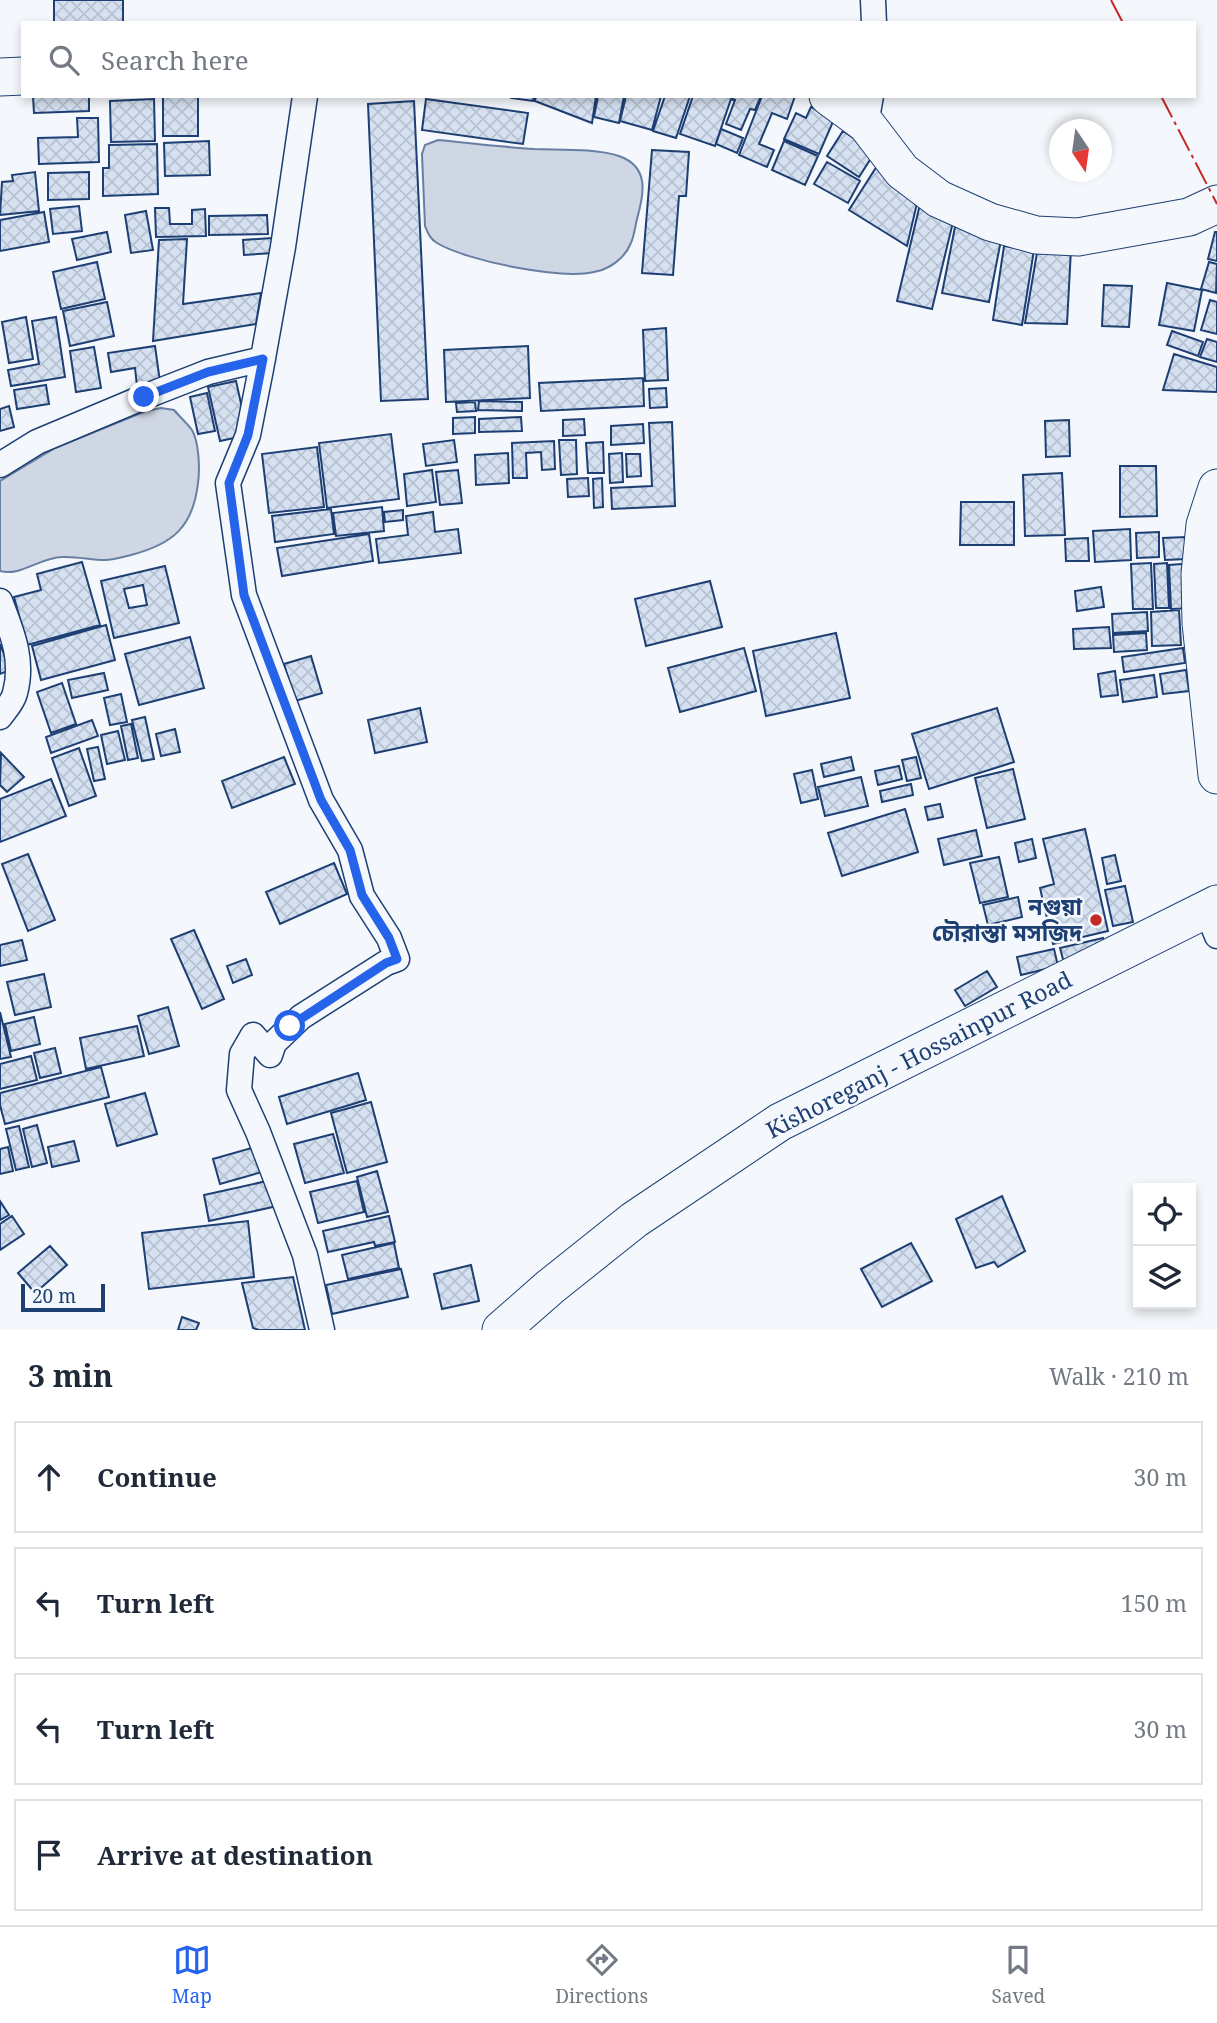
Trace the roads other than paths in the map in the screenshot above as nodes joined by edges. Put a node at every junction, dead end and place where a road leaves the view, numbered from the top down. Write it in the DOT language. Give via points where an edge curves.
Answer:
graph roads {
  1 [pos="873,0"];
  2 [pos="874,21"];
  3 [pos="21,76"];
  4 [pos="0,77"];
  5 [pos="305,98"];
  6 [pos="834,98"];
  7 [pos="868,110"];
  8 [pos="1217,204"];
  9 [pos="263,359"];
  10 [pos="0,465"];
  11 [pos="1217,488"];
  12 [pos="0,601"];
  13 [pos="0,717"];
  14 [pos="1217,775"];
  15 [pos="1213,916"];
  16 [pos="323,1330"];
  17 [pos="501,1330"];
  1 -- 2 [label="street"];
  3 -- 4 [label="main road"];
  5 -- 9 [label="street"];
  6 -- 7 [label="main road"];
  7 -- 8 [label="main road" via="901,171 939,199 989,222 1036,235 1078,237 1116,232 1189,217"];
  9 -- 10 [label="street" via="208,372 144,397 37,442"];
  9 -- 16 [label="street" via="248,435 229,483 244,595 321,800 350,850 362,895 397,959 301,1017 282,1034 270,1055 253,1035 242,1054 239,1090 305,1255"];
  11 -- 14 [label="main road" via="1205,525 1200,574"];
  12 -- 13 [label="street" via="19,660 15,696"];
  15 -- 17 [label="main road, Kishoreganj - Hossainpur Road" via="780,1122 634,1220"];
}
